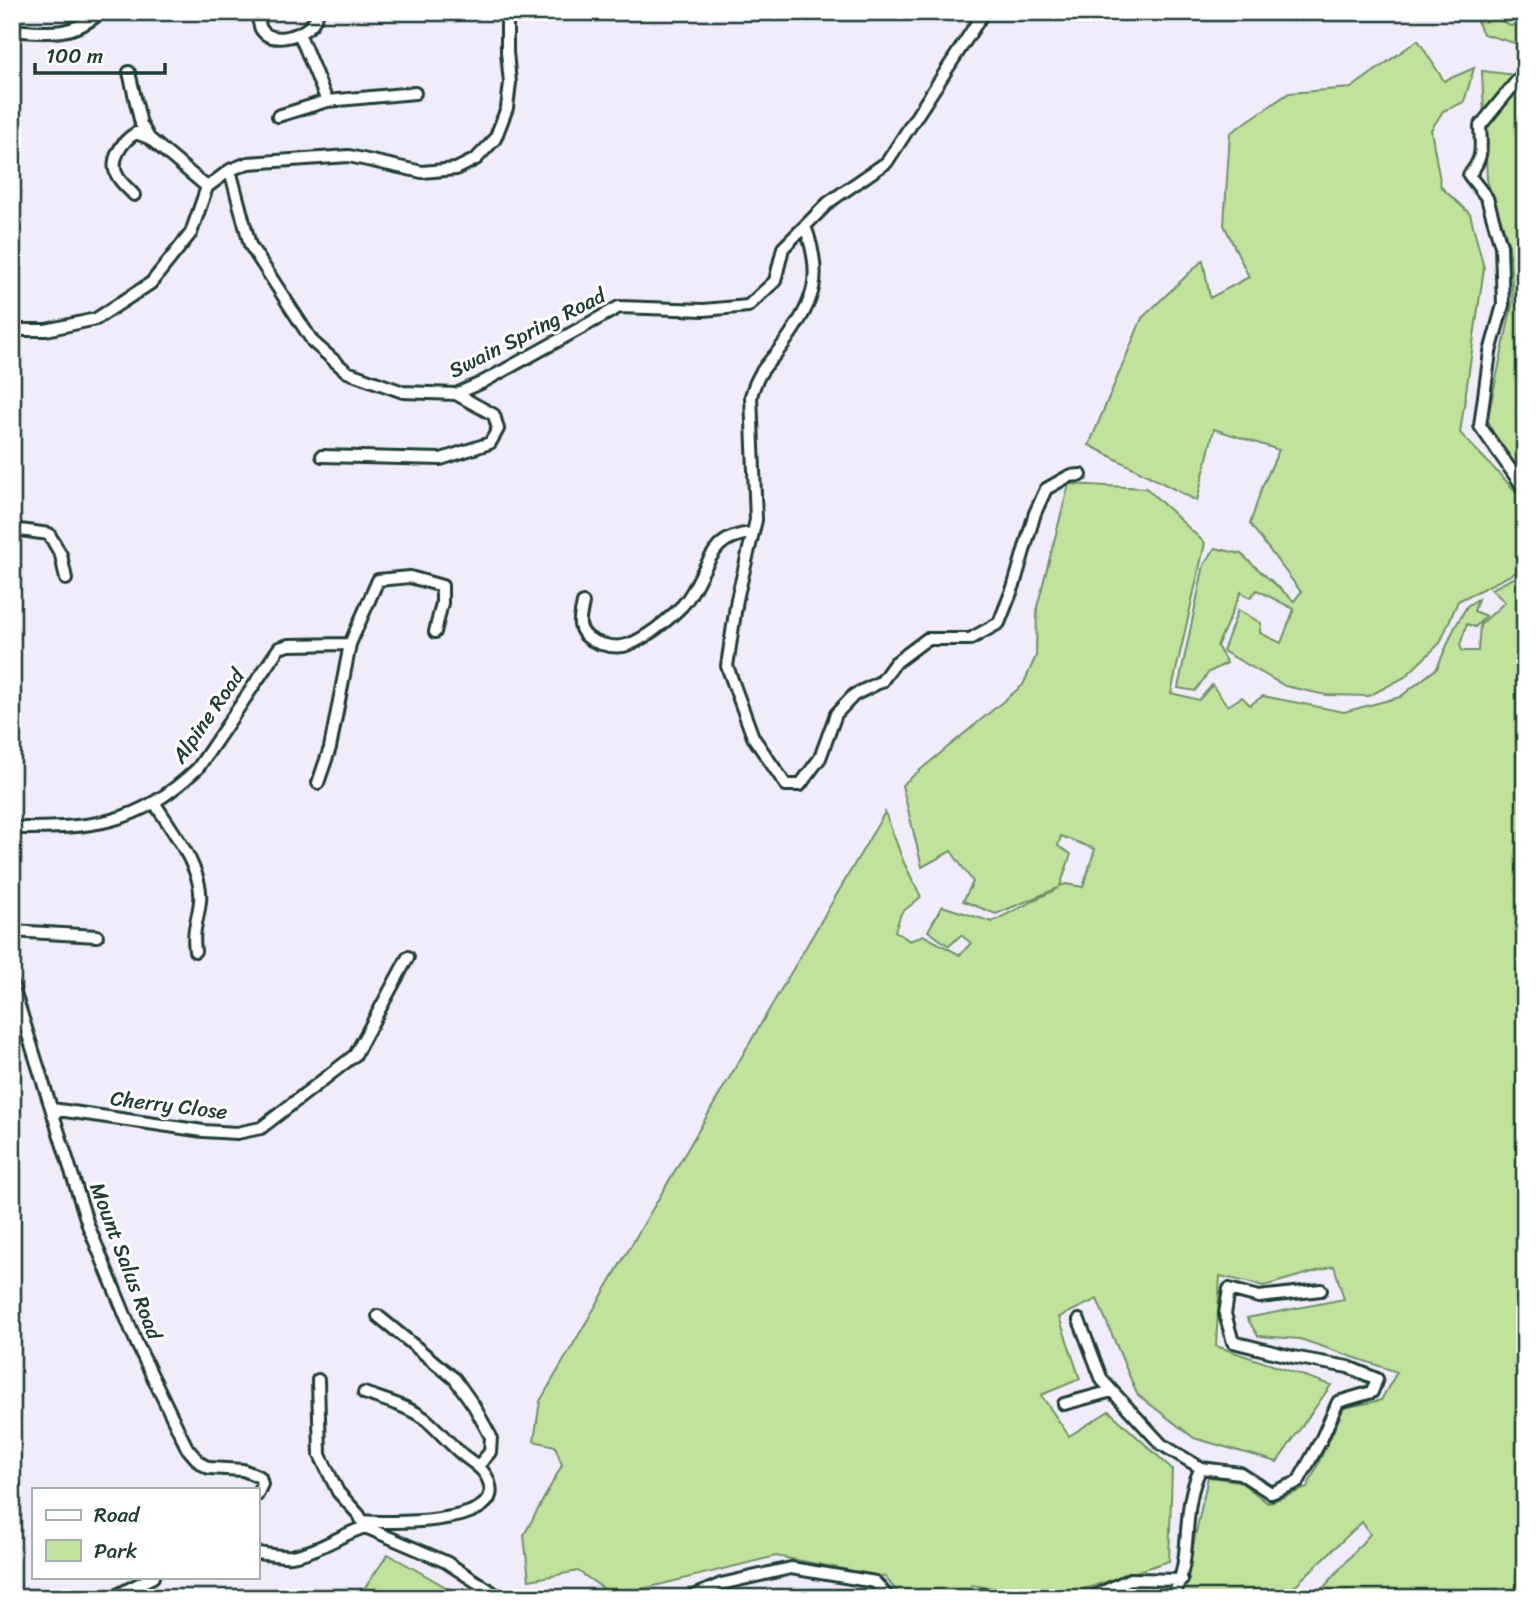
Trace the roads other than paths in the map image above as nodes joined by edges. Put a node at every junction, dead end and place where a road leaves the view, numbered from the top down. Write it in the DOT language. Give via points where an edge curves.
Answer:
graph roads {
  1 [pos="101,12"];
  2 [pos="257,12"];
  3 [pos="318,12"];
  4 [pos="507,12"];
  5 [pos="984,12"];
  6 [pos="12,30"];
  7 [pos="299,33"];
  8 [pos="1525,71"];
  9 [pos="129,72"];
  10 [pos="415,93"];
  11 [pos="327,101"];
  12 [pos="278,116"];
  13 [pos="149,138"];
  14 [pos="230,170"];
  15 [pos="207,187"];
  16 [pos="134,195"];
  17 [pos="806,226"];
  18 [pos="12,330"];
  19 [pos="456,394"];
  20 [pos="322,456"];
  21 [pos="1081,475"];
  22 [pos="1525,490"];
  23 [pos="12,531"];
  24 [pos="753,533"];
  25 [pos="66,579"];
  26 [pos="583,603"];
  27 [pos="435,632"];
  28 [pos="349,644"];
  29 [pos="318,783"];
  30 [pos="154,802"];
  31 [pos="12,828"];
  32 [pos="12,931"];
  33 [pos="97,936"];
  34 [pos="195,951"];
  35 [pos="408,957"];
  36 [pos="12,984"];
  37 [pos="52,1109"];
  38 [pos="1321,1290"];
  39 [pos="378,1316"];
  40 [pos="1079,1320"];
  41 [pos="318,1380"];
  42 [pos="1112,1391"];
  43 [pos="364,1393"];
  44 [pos="1064,1404"];
  45 [pos="479,1465"];
  46 [pos="1201,1468"];
  47 [pos="259,1491"];
  48 [pos="364,1524"];
  49 [pos="259,1553"];
  50 [pos="151,1578"];
  51 [pos="1182,1580"];
  52 [pos="111,1598"];
  53 [pos="501,1598"];
  54 [pos="689,1598"];
  55 [pos="889,1598"];
  56 [pos="1090,1598"];
  57 [pos="1172,1598"];
  1 -- 6 [label="street" via="61,33"];
  2 -- 7 [label="street" via="261,28 270,36"];
  3 -- 7 [label="street" via="310,27"];
  4 -- 14 [label="street" via="507,108 495,139 476,159 456,169 422,172 349,156 248,163"];
  5 -- 17 [label="street, Swain Spring Road" via="887,162 829,202"];
  7 -- 11 [label="street"];
  8 -- 22 [label="street" via="1480,126 1479,163 1469,175 1487,198 1501,246 1503,305 1490,352 1480,426"];
  9 -- 13 [label="street" via="141,124"];
  10 -- 11 [label="street"];
  11 -- 12 [label="street"];
  13 -- 15 [label="street"];
  13 -- 16 [label="street" via="136,133 124,142 114,163 118,178"];
  14 -- 15 [label="street"];
  14 -- 19 [label="street, Swain Spring Road" via="250,245 313,342 347,372 403,392"];
  15 -- 18 [label="street" via="191,233 151,282 96,318 46,330"];
  17 -- 19 [label="street, Swain Spring Road" via="783,248 775,281 748,306 704,310 619,307"];
  17 -- 24 [label="street" via="815,254 815,286 785,343 755,380 751,396"];
  19 -- 20 [label="street" via="494,415 498,429 490,443 441,458"];
  21 -- 24 [label="street" via="1069,476 1046,489 999,623 970,639 928,639 895,663 882,681 854,695 836,714 820,758 800,785 786,785 753,737 727,666"];
  23 -- 25 [label="street" via="49,534 61,555"];
  24 -- 26 [label="street" via="737,534 719,546 682,605 628,645 611,646 586,635 580,625"];
  27 -- 28 [label="street" via="442,586 410,577 378,580"];
  28 -- 29 [label="street" via="330,748"];
  28 -- 30 [label="street, Alpine Road" via="279,648 198,768"];
  30 -- 31 [label="street, Alpine Road" via="110,822 75,828"];
  30 -- 34 [label="street" via="197,878 201,899 193,932"];
  32 -- 33 [label="street"];
  35 -- 37 [label="street, Cherry Close" via="355,1055 261,1128 237,1133 203,1131"];
  36 -- 37 [label="street, Mount Salus Road"];
  37 -- 47 [label="street, Mount Salus Road" via="88,1226 187,1448 209,1468 243,1470 260,1477"];
  38 -- 46 [label="street" via="1259,1297 1228,1289 1225,1314 1233,1342 1348,1367 1377,1379 1372,1392 1338,1402 1298,1482 1271,1493 1240,1473"];
  39 -- 45 [label="street" via="455,1379 474,1406 491,1437 490,1452"];
  40 -- 42 [label="street" via="1102,1380"];
  41 -- 48 [label="street" via="320,1455 338,1492"];
  42 -- 44 [label="street"];
  42 -- 46 [label="street" via="1161,1444"];
  43 -- 45 [label="street" via="423,1418"];
  45 -- 48 [label="street" via="491,1487 481,1506 467,1513 403,1523"];
  46 -- 51 [label="street" via="1192,1486"];
  48 -- 49 [label="street" via="310,1552"];
  48 -- 53 [label="street" via="446,1563"];
  50 -- 52 [label="street"];
  51 -- 56 [label="street" via="1130,1579"];
  51 -- 57 [label="street"];
  54 -- 55 [label="street" via="721,1584 790,1568 875,1582"];
}
